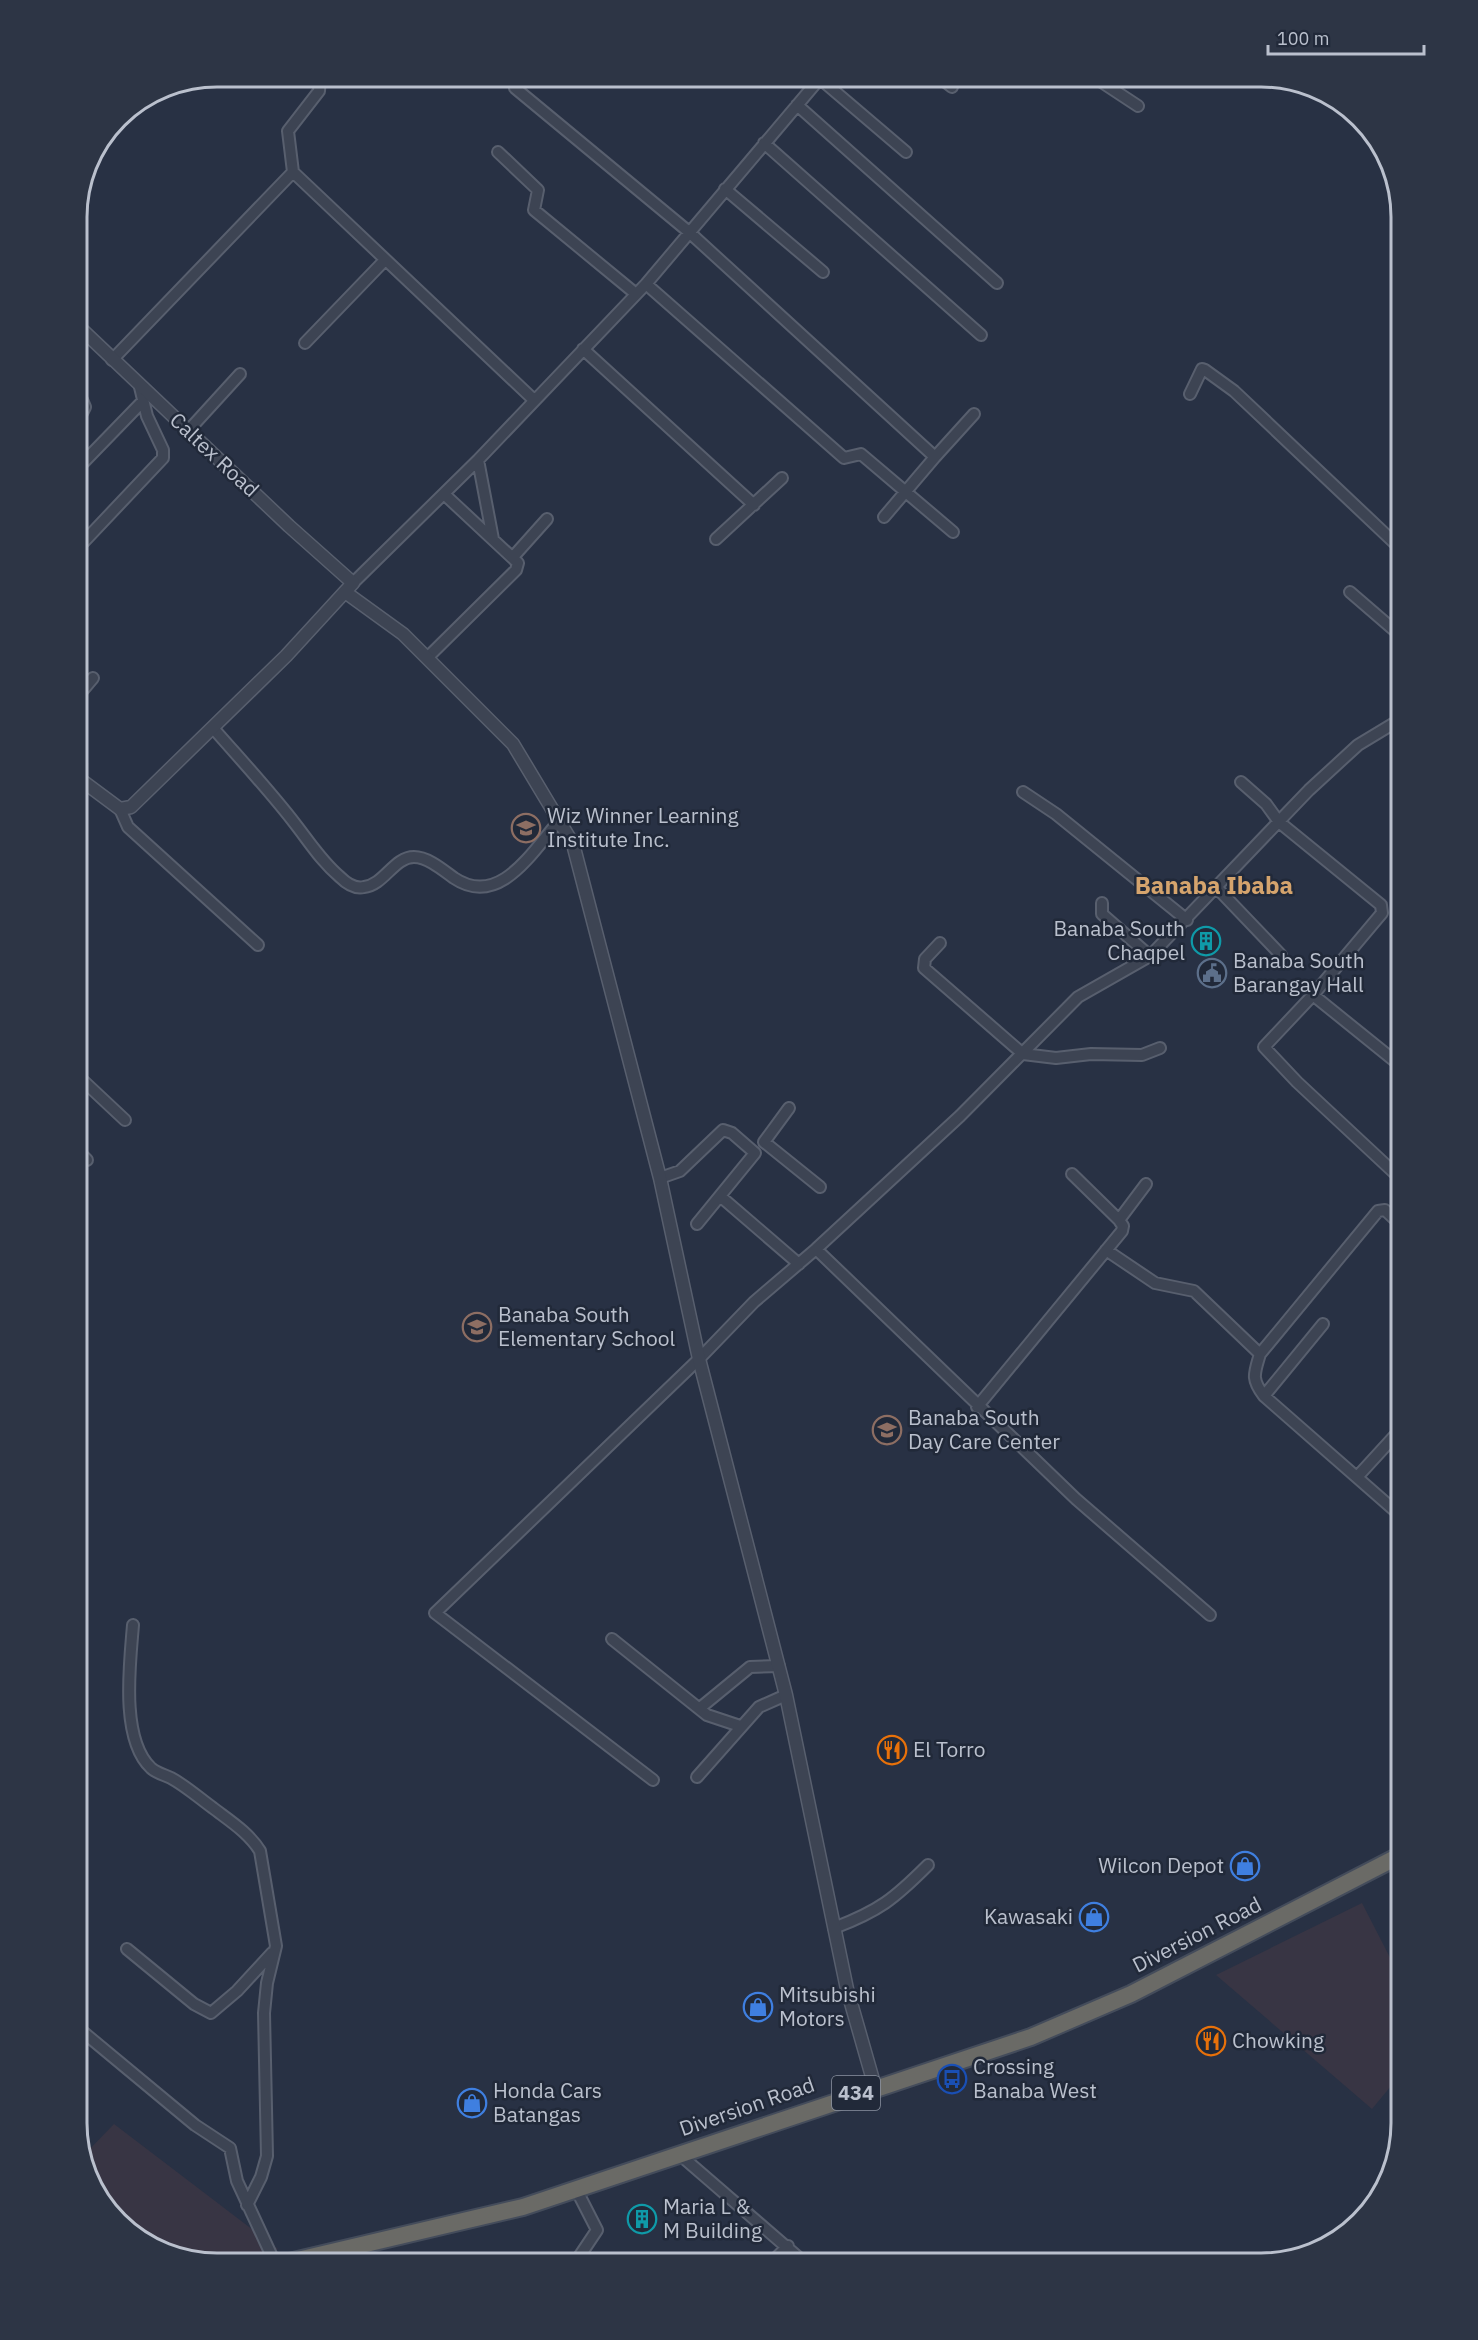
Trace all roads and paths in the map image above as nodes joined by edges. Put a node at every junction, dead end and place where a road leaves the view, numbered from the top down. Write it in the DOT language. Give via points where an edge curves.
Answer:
graph roads {
  1 [pos="319,87"];
  2 [pos="812,87"];
  3 [pos="831,87"];
  4 [pos="1109,87"];
  5 [pos="515,88"];
  6 [pos="797,105"];
  7 [pos="1138,106"];
  8 [pos="764,143"];
  9 [pos="498,152"];
  10 [pos="906,152"];
  11 [pos="293,172"];
  12 [pos="725,189"];
  13 [pos="689,232"];
  14 [pos="385,260"];
  15 [pos="823,272"];
  16 [pos="997,283"];
  17 [pos="646,284"];
  18 [pos="636,294"];
  19 [pos="87,335"];
  20 [pos="981,335"];
  21 [pos="305,343"];
  22 [pos="583,349"];
  23 [pos="112,360"];
  24 [pos="240,374"];
  25 [pos="140,387"];
  26 [pos="1190,394"];
  27 [pos="534,400"];
  28 [pos="143,401"];
  29 [pos="974,414"];
  30 [pos="188,431"];
  31 [pos="935,457"];
  32 [pos="87,459"];
  33 [pos="478,460"];
  34 [pos="782,478"];
  35 [pos="906,491"];
  36 [pos="444,494"];
  37 [pos="754,505"];
  38 [pos="884,517"];
  39 [pos="547,519"];
  40 [pos="953,532"];
  41 [pos="87,538"];
  42 [pos="493,539"];
  43 [pos="716,539"];
  44 [pos="1391,540"];
  45 [pos="513,557"];
  46 [pos="349,587"];
  47 [pos="1350,592"];
  48 [pos="1391,627"];
  49 [pos="428,657"];
  50 [pos="93,678"];
  51 [pos="87,685"];
  52 [pos="1391,725"];
  53 [pos="213,728"];
  54 [pos="1241,782"];
  55 [pos="87,784"];
  56 [pos="1023,792"];
  57 [pos="120,809"];
  58 [pos="560,820"];
  59 [pos="1279,822"];
  60 [pos="1217,888"];
  61 [pos="1102,903"];
  62 [pos="1187,920"];
  63 [pos="940,943"];
  64 [pos="258,945"];
  65 [pos="1281,955"];
  66 [pos="1150,956"];
  67 [pos="1313,994"];
  68 [pos="1160,1048"];
  69 [pos="1023,1054"];
  70 [pos="1391,1058"];
  71 [pos="87,1084"];
  72 [pos="789,1108"];
  73 [pos="125,1120"];
  74 [pos="764,1142"];
  75 [pos="755,1153"];
  76 [pos="1391,1170"];
  77 [pos="1072,1174"];
  78 [pos="660,1178"];
  79 [pos="1146,1184"];
  80 [pos="820,1187"];
  81 [pos="720,1196"];
  82 [pos="1391,1216"];
  83 [pos="1119,1220"];
  84 [pos="697,1224"];
  85 [pos="816,1249"];
  86 [pos="1106,1250"];
  87 [pos="800,1264"];
  88 [pos="1323,1324"];
  89 [pos="1260,1354"];
  90 [pos="699,1359"];
  91 [pos="1264,1396"];
  92 [pos="977,1407"];
  93 [pos="1391,1440"];
  94 [pos="1358,1476"];
  95 [pos="1391,1507"];
  96 [pos="1210,1615"];
  97 [pos="134,1625"];
  98 [pos="612,1639"];
  99 [pos="779,1666"];
  100 [pos="786,1695"];
  101 [pos="699,1708"];
  102 [pos="740,1726"];
  103 [pos="697,1777"];
  104 [pos="653,1780"];
  105 [pos="1391,1860"];
  106 [pos="928,1865"];
  107 [pos="834,1928"];
  108 [pos="127,1949"];
  109 [pos="273,1953"];
  110 [pos="87,2036"];
  111 [pos="875,2087"];
  112 [pos="679,2154"];
  113 [pos="576,2190"];
  114 [pos="247,2205"];
  115 [pos="788,2246"];
  116 [pos="269,2253"];
  117 [pos="328,2253"];
  118 [pos="582,2253"];
  119 [pos="781,2253"];
  120 [pos="795,2253"];
  1 -- 11 [label="street" via="288,131"];
  2 -- 6 [label="street"];
  3 -- 10 [label="street"];
  4 -- 7 [label="street"];
  5 -- 13 [label="street"];
  6 -- 8 [label="street"];
  6 -- 16 [label="street"];
  8 -- 12 [label="street"];
  8 -- 20 [label="street"];
  9 -- 18 [label="street" via="537,190 534,210"];
  11 -- 14 [label="street"];
  11 -- 23 [label="street"];
  12 -- 13 [label="street"];
  12 -- 15 [label="street"];
  13 -- 17 [label="street"];
  13 -- 31 [label="street"];
  14 -- 21 [label="street"];
  14 -- 27 [label="street"];
  17 -- 18 [label="street"];
  17 -- 35 [label="street" via="844,458 861,454"];
  18 -- 22 [label="street"];
  19 -- 23 [label="street, Caltex Road"];
  22 -- 27 [label="street"];
  22 -- 37 [label="street"];
  23 -- 25 [label="street, Caltex Road"];
  24 -- 30 [label="street"];
  25 -- 28 [label="street"];
  25 -- 30 [label="street, Caltex Road"];
  26 -- 44 [label="street" via="1202,369 1205,370 1242,398"];
  27 -- 33 [label="street"];
  28 -- 32 [label="street"];
  28 -- 41 [label="street" via="163,458"];
  29 -- 31 [label="street"];
  30 -- 46 [label="street, Caltex Road"];
  31 -- 35 [label="street"];
  33 -- 36 [label="street"];
  33 -- 42 [label="street"];
  34 -- 37 [label="street"];
  35 -- 38 [label="street"];
  35 -- 40 [label="street"];
  36 -- 42 [label="street"];
  36 -- 46 [label="street"];
  37 -- 43 [label="street"];
  39 -- 45 [label="street"];
  42 -- 45 [label="street"];
  45 -- 49 [label="street" via="518,563 516,570"];
  46 -- 49 [label="street, Caltex Road"];
  46 -- 53 [label="street"];
  47 -- 48 [label="street"];
  49 -- 58 [label="street, Caltex Road" via="513,744"];
  50 -- 51 [label="street"];
  52 -- 59 [label="street" via="1358,745"];
  53 -- 57 [label="street" via="131,807"];
  53 -- 58 [label="street" via="324,862 352,886 364,887 380,880 405,859 415,857 433,863 464,884 490,887 509,878"];
  54 -- 59 [label="street"];
  55 -- 57 [label="street"];
  56 -- 62 [label="street"];
  57 -- 64 [label="street" via="128,827"];
  58 -- 78 [label="street, Caltex Road" via="573,844 588,895"];
  59 -- 60 [label="street"];
  59 -- 67 [label="street" via="1382,910"];
  60 -- 62 [label="street"];
  60 -- 65 [label="street"];
  61 -- 66 [label="street" via="1102,914"];
  62 -- 66 [label="street"];
  63 -- 69 [label="street" via="925,959 924,968"];
  66 -- 69 [label="street" via="1078,997"];
  67 -- 70 [label="street"];
  67 -- 76 [label="street" via="1264,1047"];
  68 -- 69 [label="street" via="1142,1055 1056,1058"];
  69 -- 85 [label="street"];
  71 -- 73 [label="street"];
  72 -- 74 [label="street"];
  74 -- 75 [label="street"];
  74 -- 80 [label="street"];
  75 -- 78 [label="street" via="723,1130 680,1171"];
  75 -- 81 [label="street"];
  77 -- 83 [label="street"];
  78 -- 90 [label="street, Caltex Road"];
  79 -- 83 [label="street"];
  81 -- 84 [label="street"];
  81 -- 87 [label="street"];
  82 -- 89 [label="street" via="1385,1210 1378,1211"];
  83 -- 86 [label="street" via="1122,1231"];
  85 -- 87 [label="street"];
  85 -- 92 [label="street"];
  86 -- 89 [label="street" via="1155,1283 1194,1291"];
  86 -- 92 [label="street"];
  87 -- 90 [label="street" via="754,1302"];
  88 -- 91 [label="street"];
  89 -- 91 [label="street" via="1254,1375"];
  90 -- 99 [label="street, Caltex Road"];
  90 -- 104 [label="street" via="435,1613"];
  91 -- 94 [label="street"];
  92 -- 96 [label="street"];
  93 -- 94 [label="street"];
  94 -- 95 [label="street"];
  97 -- 109 [label="street" via="129,1680 133,1731 139,1750 151,1768 173,1779 252,1839 260,1851 276,1946"];
  98 -- 101 [label="street"];
  99 -- 100 [label="street, Caltex Road"];
  99 -- 101 [label="street" via="750,1667"];
  100 -- 102 [label="street" via="759,1707"];
  100 -- 107 [label="street, Caltex Road"];
  101 -- 102 [label="street" via="715,1720"];
  102 -- 103 [label="street"];
  105 -- 111 [label="highway, Diversion Road / 434" via="1082,2017"];
  106 -- 107 [label="street" via="901,1893 870,1915"];
  107 -- 111 [label="street, Caltex Road"];
  108 -- 109 [label="street" via="194,2004 211,2013"];
  109 -- 114 [label="street" via="264,2013 267,2156"];
  110 -- 114 [label="street" via="195,2125 231,2148 237,2181"];
  111 -- 112 [label="highway, Diversion Road / 434"];
  112 -- 113 [label="highway, Diversion Road / 434"];
  112 -- 115 [label="street"];
  113 -- 117 [label="highway, Diversion Road / 434" via="523,2207"];
  113 -- 118 [label="street" via="597,2230"];
  114 -- 116 [label="street"];
  115 -- 119 [label="street"];
  115 -- 120 [label="street"];
}
